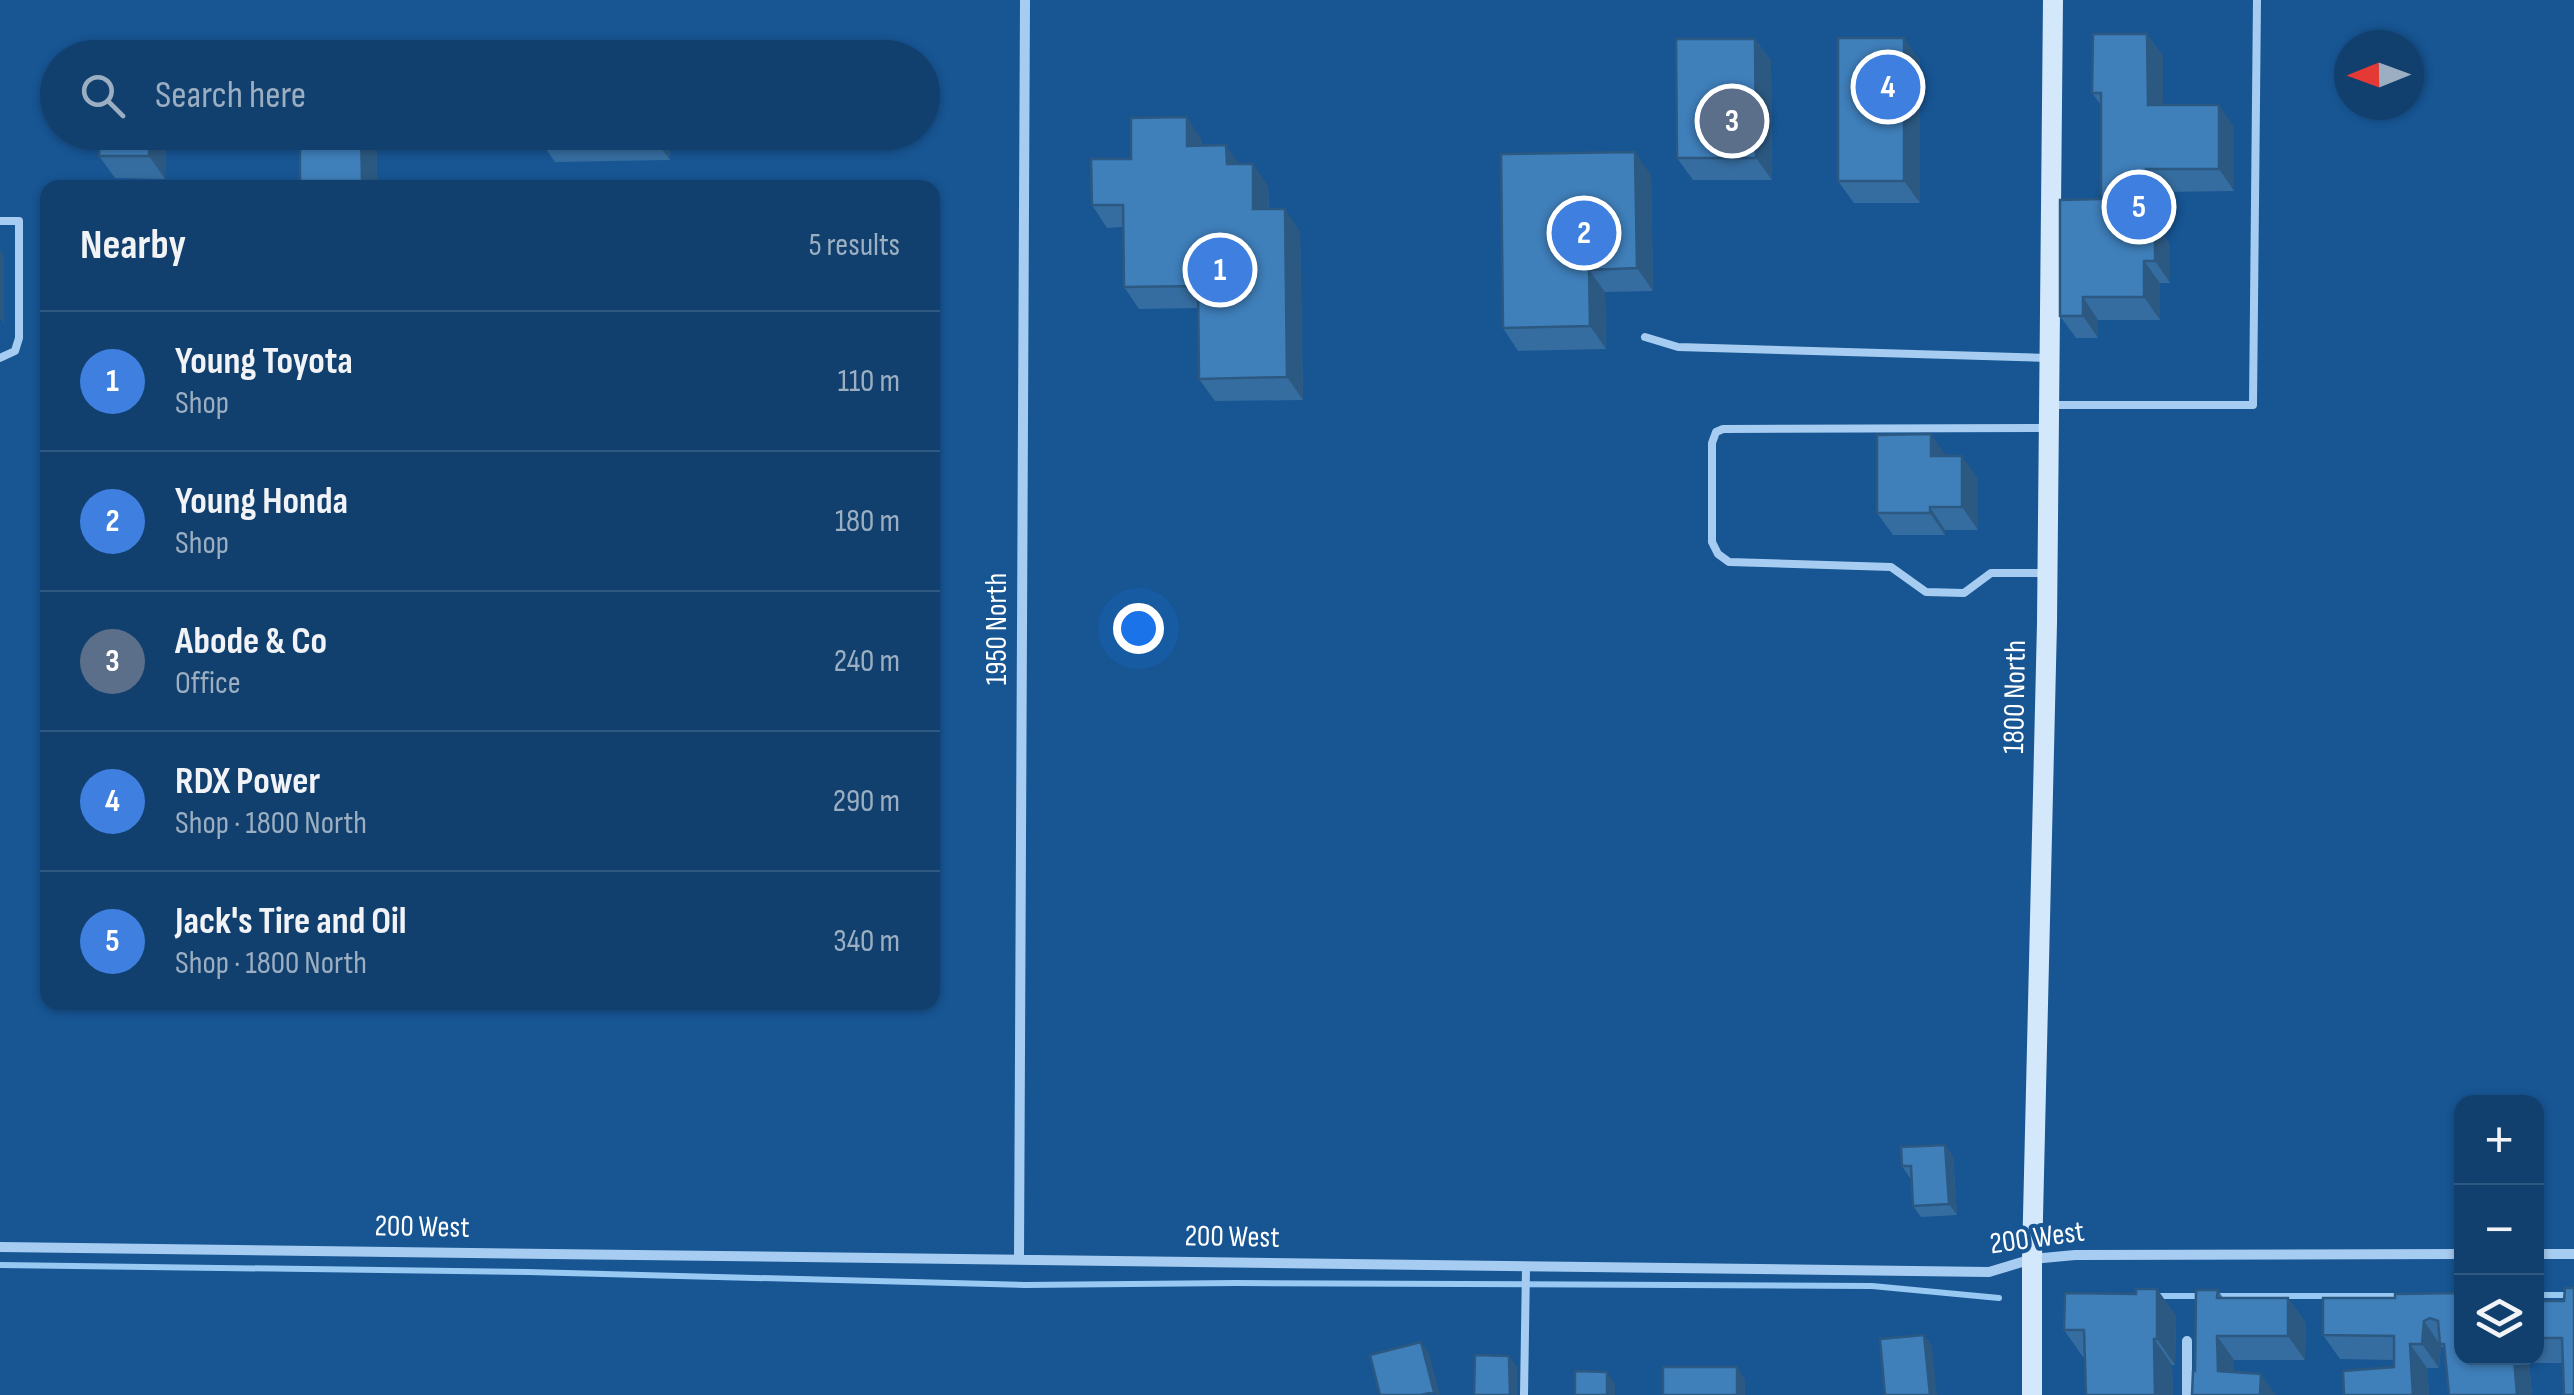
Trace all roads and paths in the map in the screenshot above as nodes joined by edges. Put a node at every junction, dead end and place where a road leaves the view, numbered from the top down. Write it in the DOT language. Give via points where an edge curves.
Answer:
graph roads {
  1 [pos="1025,0"];
  2 [pos="2053,0"];
  3 [pos="2257,0"];
  4 [pos="0,221"];
  5 [pos="1644,337"];
  6 [pos="0,358"];
  7 [pos="2050,358"];
  8 [pos="2049,405"];
  9 [pos="2049,428"];
  10 [pos="2047,574"];
  11 [pos="0,1247"];
  12 [pos="2454,1254"];
  13 [pos="2544,1254"];
  14 [pos="2574,1254"];
  15 [pos="1019,1258"];
  16 [pos="2032,1259"];
  17 [pos="1526,1267"];
  18 [pos="2186,1341"];
  19 [pos="1524,1395"];
  20 [pos="2032,1395"];
  21 [pos="2187,1395"];
  1 -- 15 [label="street, 1950 North"];
  2 -- 7 [label="street, 1800 North"];
  3 -- 8 [label="lane" via="2254,405"];
  4 -- 6 [label="lane" via="19,221 19,338 15,350"];
  5 -- 7 [label="lane" via="1678,347"];
  7 -- 8 [label="street, 1800 North"];
  8 -- 9 [label="street, 1800 North"];
  9 -- 10 [label="street, 1800 North"];
  9 -- 10 [label="lane" via="1723,429 1712,443 1712,542 1729,562 1892,567 1926,592 1964,592 1991,573"];
  10 -- 16 [label="street, 1800 North"];
  11 -- 15 [label="street, 200 West"];
  12 -- 16 [label="street, 200 West"];
  13 -- 14 [label="street"];
  15 -- 17 [label="street, 200 West"];
  16 -- 17 [label="street, 200 West" via="1989,1272"];
  16 -- 20 [label="street, 1800 North"];
  17 -- 19 [label="lane"];
  18 -- 21 [label="street"];
}
